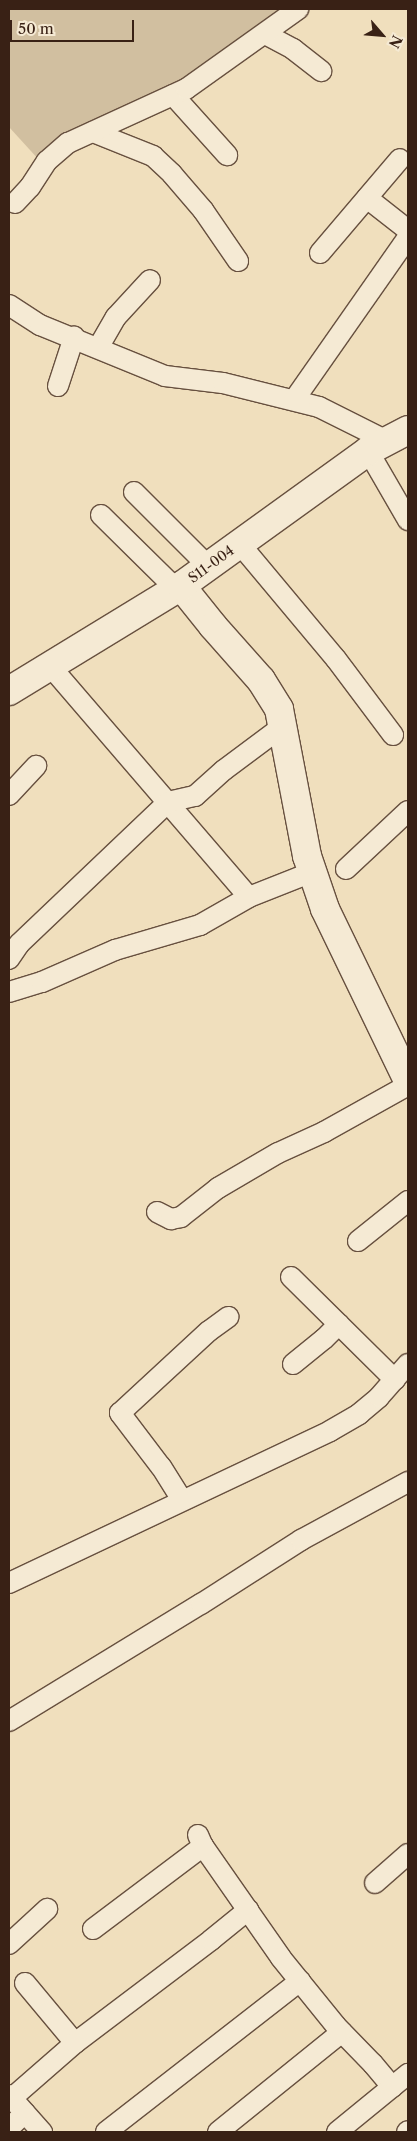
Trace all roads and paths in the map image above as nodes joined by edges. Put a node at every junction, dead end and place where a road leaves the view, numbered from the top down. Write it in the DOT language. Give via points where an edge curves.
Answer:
graph roads {
  1 [pos="298,9"];
  2 [pos="266,34"];
  3 [pos="321,71"];
  4 [pos="174,95"];
  5 [pos="93,132"];
  6 [pos="227,155"];
  7 [pos="400,159"];
  8 [pos="367,198"];
  9 [pos="14,203"];
  10 [pos="408,230"];
  11 [pos="408,237"];
  12 [pos="320,253"];
  13 [pos="238,261"];
  14 [pos="150,280"];
  15 [pos="9,305"];
  16 [pos="74,337"];
  17 [pos="98,348"];
  18 [pos="58,386"];
  19 [pos="294,400"];
  20 [pos="389,441"];
  21 [pos="134,492"];
  22 [pos="101,515"];
  23 [pos="408,520"];
  24 [pos="239,543"];
  25 [pos="208,566"];
  26 [pos="179,587"];
  27 [pos="51,667"];
  28 [pos="9,691"];
  29 [pos="283,726"];
  30 [pos="393,735"];
  31 [pos="36,766"];
  32 [pos="9,795"];
  33 [pos="168,802"];
  34 [pos="408,811"];
  35 [pos="346,869"];
  36 [pos="312,872"];
  37 [pos="249,897"];
  38 [pos="9,959"];
  39 [pos="9,992"];
  40 [pos="406,1071"];
  41 [pos="408,1201"];
  42 [pos="157,1212"];
  43 [pos="358,1241"];
  44 [pos="291,1277"];
  45 [pos="228,1317"];
  46 [pos="339,1324"];
  47 [pos="293,1364"];
  48 [pos="408,1364"];
  49 [pos="395,1380"];
  50 [pos="408,1482"];
  51 [pos="182,1500"];
  52 [pos="11,1577"];
  53 [pos="9,1721"];
  54 [pos="408,1854"];
  55 [pos="375,1882"];
  56 [pos="47,1909"];
  57 [pos="248,1910"];
  58 [pos="93,1929"];
  59 [pos="9,1944"];
  60 [pos="300,1981"];
  61 [pos="25,1983"];
  62 [pos="342,2032"];
  63 [pos="75,2043"];
  64 [pos="408,2074"];
  65 [pos="392,2087"];
  66 [pos="15,2102"];
  67 [pos="9,2128"];
  68 [pos="42,2132"];
  69 [pos="106,2132"];
  70 [pos="218,2132"];
  71 [pos="337,2132"];
  1 -- 2 [label="street"];
  2 -- 3 [label="street" via="293,49"];
  2 -- 4 [label="street"];
  4 -- 5 [label="street"];
  4 -- 6 [label="street"];
  5 -- 9 [label="street" via="68,143 47,161 30,187"];
  5 -- 13 [label="street" via="153,156 203,210"];
  7 -- 8 [label="street"];
  8 -- 10 [label="street"];
  8 -- 12 [label="street"];
  11 -- 19 [label="street"];
  14 -- 17 [label="street" via="116,317"];
  15 -- 16 [label="street" via="40,324"];
  16 -- 17 [label="street"];
  16 -- 18 [label="street"];
  17 -- 19 [label="street" via="165,376 223,383"];
  19 -- 20 [label="street" via="319,407"];
  20 -- 23 [label="street"];
  20 -- 24 [label="street, S11-004"];
  21 -- 25 [label="street"];
  22 -- 26 [label="street"];
  24 -- 25 [label="street, S11-004"];
  24 -- 30 [label="street" via="336,659"];
  25 -- 26 [label="street, S11-004"];
  26 -- 27 [label="street, S11-004"];
  26 -- 29 [label="street" via="261,680 279,709"];
  27 -- 28 [label="street, S11-004"];
  27 -- 33 [label="street"];
  29 -- 33 [label="street" via="194,796"];
  29 -- 36 [label="street"];
  31 -- 32 [label="street"];
  33 -- 37 [label="street"];
  33 -- 38 [label="street" via="19,944"];
  34 -- 35 [label="street"];
  36 -- 37 [label="street"];
  36 -- 40 [label="street" via="325,910"];
  37 -- 39 [label="street" via="200,925 115,950 42,982"];
  40 -- 42 [label="street" via="324,1132 278,1153 218,1188 181,1217 172,1219"];
  41 -- 43 [label="street"];
  44 -- 46 [label="street"];
  45 -- 51 [label="street" via="209,1330 120,1413"];
  46 -- 47 [label="street"];
  46 -- 49 [label="street"];
  48 -- 49 [label="street"];
  49 -- 51 [label="street" via="359,1414 330,1431"];
  50 -- 53 [label="street" via="301,1540"];
  51 -- 52 [label="street"];
  54 -- 55 [label="street"];
  56 -- 59 [label="street"];
  57 -- 58 [label="street" via="200,1841"];
  57 -- 60 [label="street"];
  57 -- 63 [label="street"];
  60 -- 62 [label="street"];
  60 -- 69 [label="street"];
  61 -- 63 [label="street"];
  62 -- 65 [label="street"];
  62 -- 70 [label="street"];
  63 -- 66 [label="street"];
  64 -- 65 [label="street"];
  65 -- 71 [label="street"];
  66 -- 67 [label="street"];
  66 -- 68 [label="street"];
}
